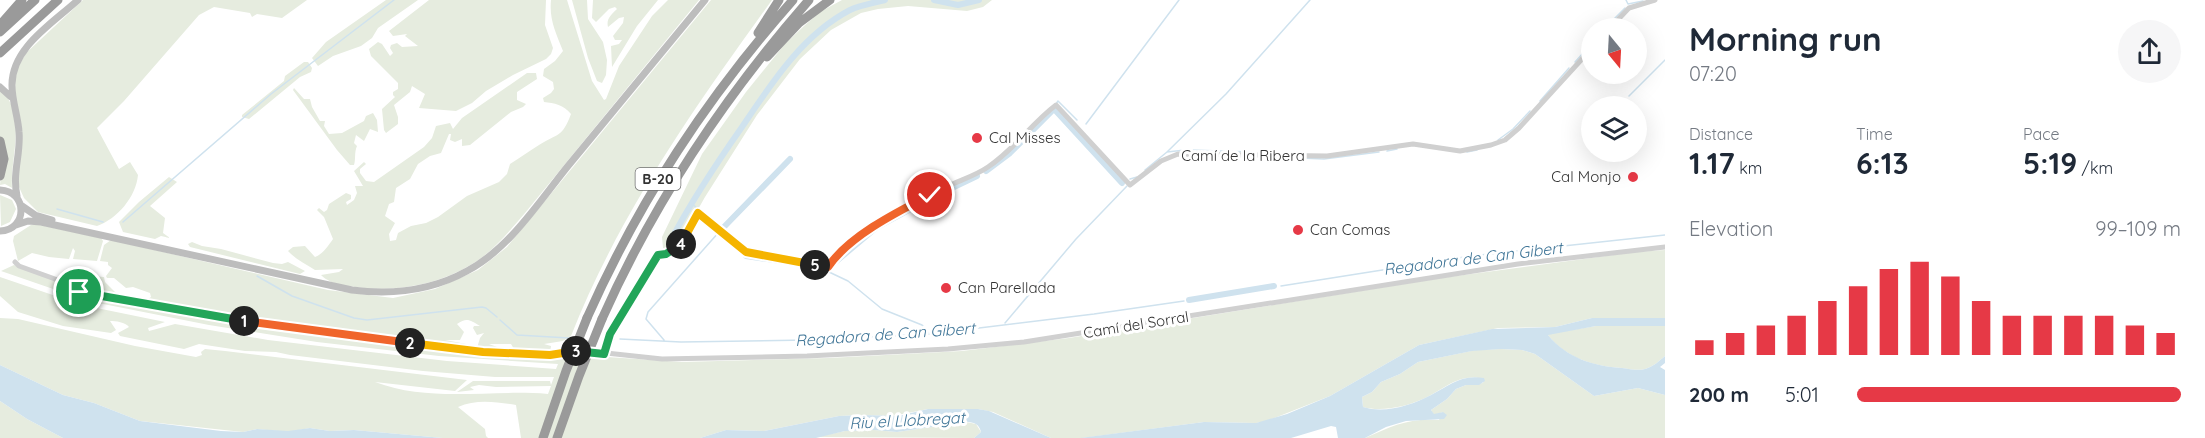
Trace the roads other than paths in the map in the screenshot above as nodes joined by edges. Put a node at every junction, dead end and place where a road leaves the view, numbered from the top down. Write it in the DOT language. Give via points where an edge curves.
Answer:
graph roads {
  1 [pos="22,0"];
  2 [pos="35,0"];
  3 [pos="78,0"];
  4 [pos="705,0"];
  5 [pos="779,0"];
  6 [pos="792,0"];
  7 [pos="809,0"];
  8 [pos="830,0"];
  9 [pos="1655,0"];
  10 [pos="58,1"];
  11 [pos="1620,18"];
  12 [pos="3,21"];
  13 [pos="0,32"];
  14 [pos="749,52"];
  15 [pos="0,53"];
  16 [pos="1581,60"];
  17 [pos="0,87"];
  18 [pos="13,99"];
  19 [pos="729,99"];
  20 [pos="0,141"];
  21 [pos="0,176"];
  22 [pos="0,189"];
  23 [pos="17,196"];
  24 [pos="22,206"];
  25 [pos="16,225"];
  26 [pos="0,231"];
  27 [pos="1665,248"];
  28 [pos="200,256"];
  29 [pos="15,262"];
  30 [pos="604,354"];
  31 [pos="543,438"];
  32 [pos="557,438"];
  1 -- 12 [label="highway"];
  2 -- 13 [label="highway"];
  3 -- 18 [label="main road" via="20,56 12,76"];
  4 -- 28 [label="main road" via="518,227 492,253 461,274 417,290 369,292"];
  5 -- 14 [label="highway"];
  6 -- 14 [label="highway, B-20"];
  7 -- 19 [label="highway, B-20"];
  8 -- 19 [label="highway" via="799,23"];
  9 -- 11 [label="street" via="1629,8"];
  10 -- 15 [label="highway"];
  14 -- 31 [label="highway, B-20, bridge" via="697,119 636,217 587,318"];
  16 -- 30 [label="street, Camí de la Ribera" via="1519,128 1498,143 1452,150 1418,143 1327,156 1178,154 1161,161 1130,185 1056,105 989,166 879,223 828,267 746,252 698,213 681,244 658,255 649,268 610,334"];
  17 -- 18 [label="main road"];
  18 -- 23 [label="main road" via="19,131 14,172"];
  19 -- 32 [label="highway, B-20, bridge" via="679,172 618,283"];
  20 -- 21 [label="highway"];
  22 -- 23 [label="main road"];
  23 -- 24 [label="main road"];
  24 -- 25 [label="main road"];
  24 -- 28 [label="main road" via="35,215"];
  25 -- 26 [label="main road"];
  25 -- 28 [label="main road" via="41,222"];
  27 -- 30 [label="street, Camí del Sorral" via="1518,264 984,346 721,358 662,359"];
  29 -- 30 [label="street" via="79,292 257,323 483,352"];
}
